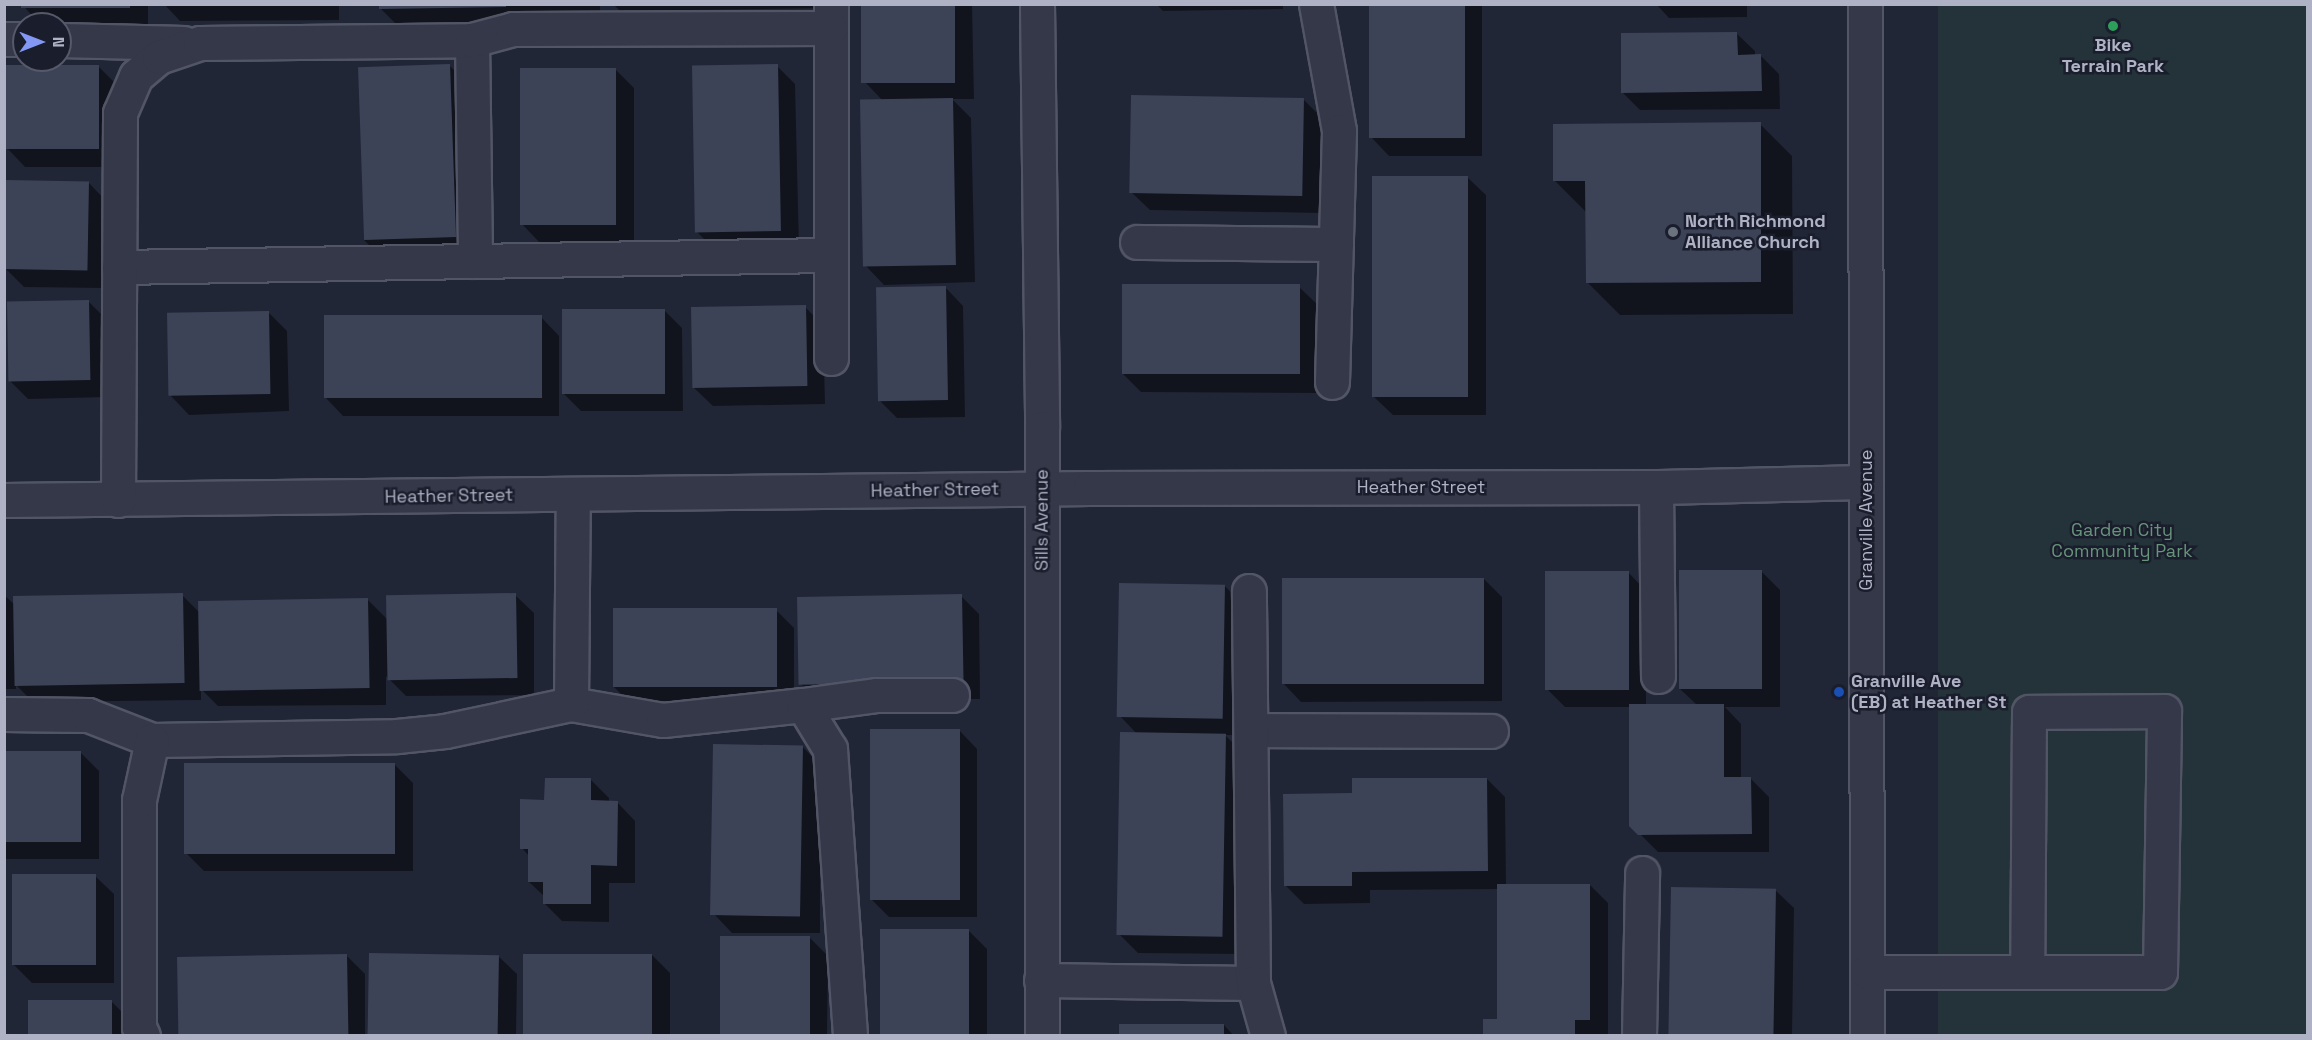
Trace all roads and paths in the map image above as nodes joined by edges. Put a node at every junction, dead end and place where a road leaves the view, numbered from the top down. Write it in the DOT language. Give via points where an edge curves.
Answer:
graph roads {
  1 [pos="1037,4"];
  2 [pos="1316,4"];
  3 [pos="1865,4"];
  4 [pos="830,16"];
  5 [pos="72,40"];
  6 [pos="472,40"];
  7 [pos="200,43"];
  8 [pos="1137,242"];
  9 [pos="1336,244"];
  10 [pos="831,255"];
  11 [pos="476,261"];
  12 [pos="119,267"];
  13 [pos="831,358"];
  14 [pos="1332,382"];
  15 [pos="1866,482"];
  16 [pos="1656,487"];
  17 [pos="1041,489"];
  18 [pos="573,494"];
  19 [pos="4,500"];
  20 [pos="118,500"];
  21 [pos="1249,591"];
  22 [pos="1658,676"];
  23 [pos="952,695"];
  24 [pos="571,704"];
  25 [pos="803,705"];
  26 [pos="4,714"];
  27 [pos="1252,730"];
  28 [pos="1491,731"];
  29 [pos="152,740"];
  30 [pos="1642,873"];
  31 [pos="1867,972"];
  32 [pos="2027,972"];
  33 [pos="1041,980"];
  34 [pos="1253,983"];
  35 [pos="143,1035"];
  36 [pos="850,1035"];
  37 [pos="1042,1035"];
  38 [pos="1268,1035"];
  39 [pos="1639,1035"];
  40 [pos="1867,1035"];
  1 -- 17 [label="street, Sills Avenue"];
  2 -- 9 [label="street" via="1339,131"];
  3 -- 15 [label="street, Granville Avenue"];
  4 -- 6 [label="street" via="513,29"];
  4 -- 10 [label="street"];
  5 -- 7 [label="street"];
  6 -- 7 [label="street"];
  6 -- 11 [label="street"];
  7 -- 12 [label="street" via="159,57 136,76 120,113"];
  8 -- 9 [label="street"];
  9 -- 14 [label="street"];
  10 -- 11 [label="street"];
  10 -- 13 [label="street"];
  11 -- 12 [label="street"];
  12 -- 20 [label="street"];
  15 -- 16 [label="street, Heather Street"];
  15 -- 31 [label="street, Granville Avenue"];
  16 -- 17 [label="street, Heather Street"];
  16 -- 22 [label="street"];
  17 -- 18 [label="street, Heather Street"];
  17 -- 33 [label="street, Sills Avenue"];
  18 -- 20 [label="street, Heather Street"];
  18 -- 24 [label="street"];
  19 -- 20 [label="street, Heather Street"];
  21 -- 27 [label="street"];
  23 -- 25 [label="street" via="877,695"];
  24 -- 25 [label="street" via="663,720"];
  24 -- 29 [label="street" via="445,731 397,736"];
  25 -- 36 [label="street" via="830,749"];
  26 -- 29 [label="street" via="88,715"];
  27 -- 28 [label="street"];
  27 -- 34 [label="street"];
  29 -- 35 [label="street" via="139,800"];
  30 -- 39 [label="street"];
  31 -- 32 [label="street"];
  31 -- 40 [label="street, Granville Avenue"];
  32 -- 32 [label="street" via="2160,972 2164,711 2030,712"];
  33 -- 34 [label="street"];
  33 -- 37 [label="street, Sills Avenue"];
  34 -- 38 [label="street"];
}
